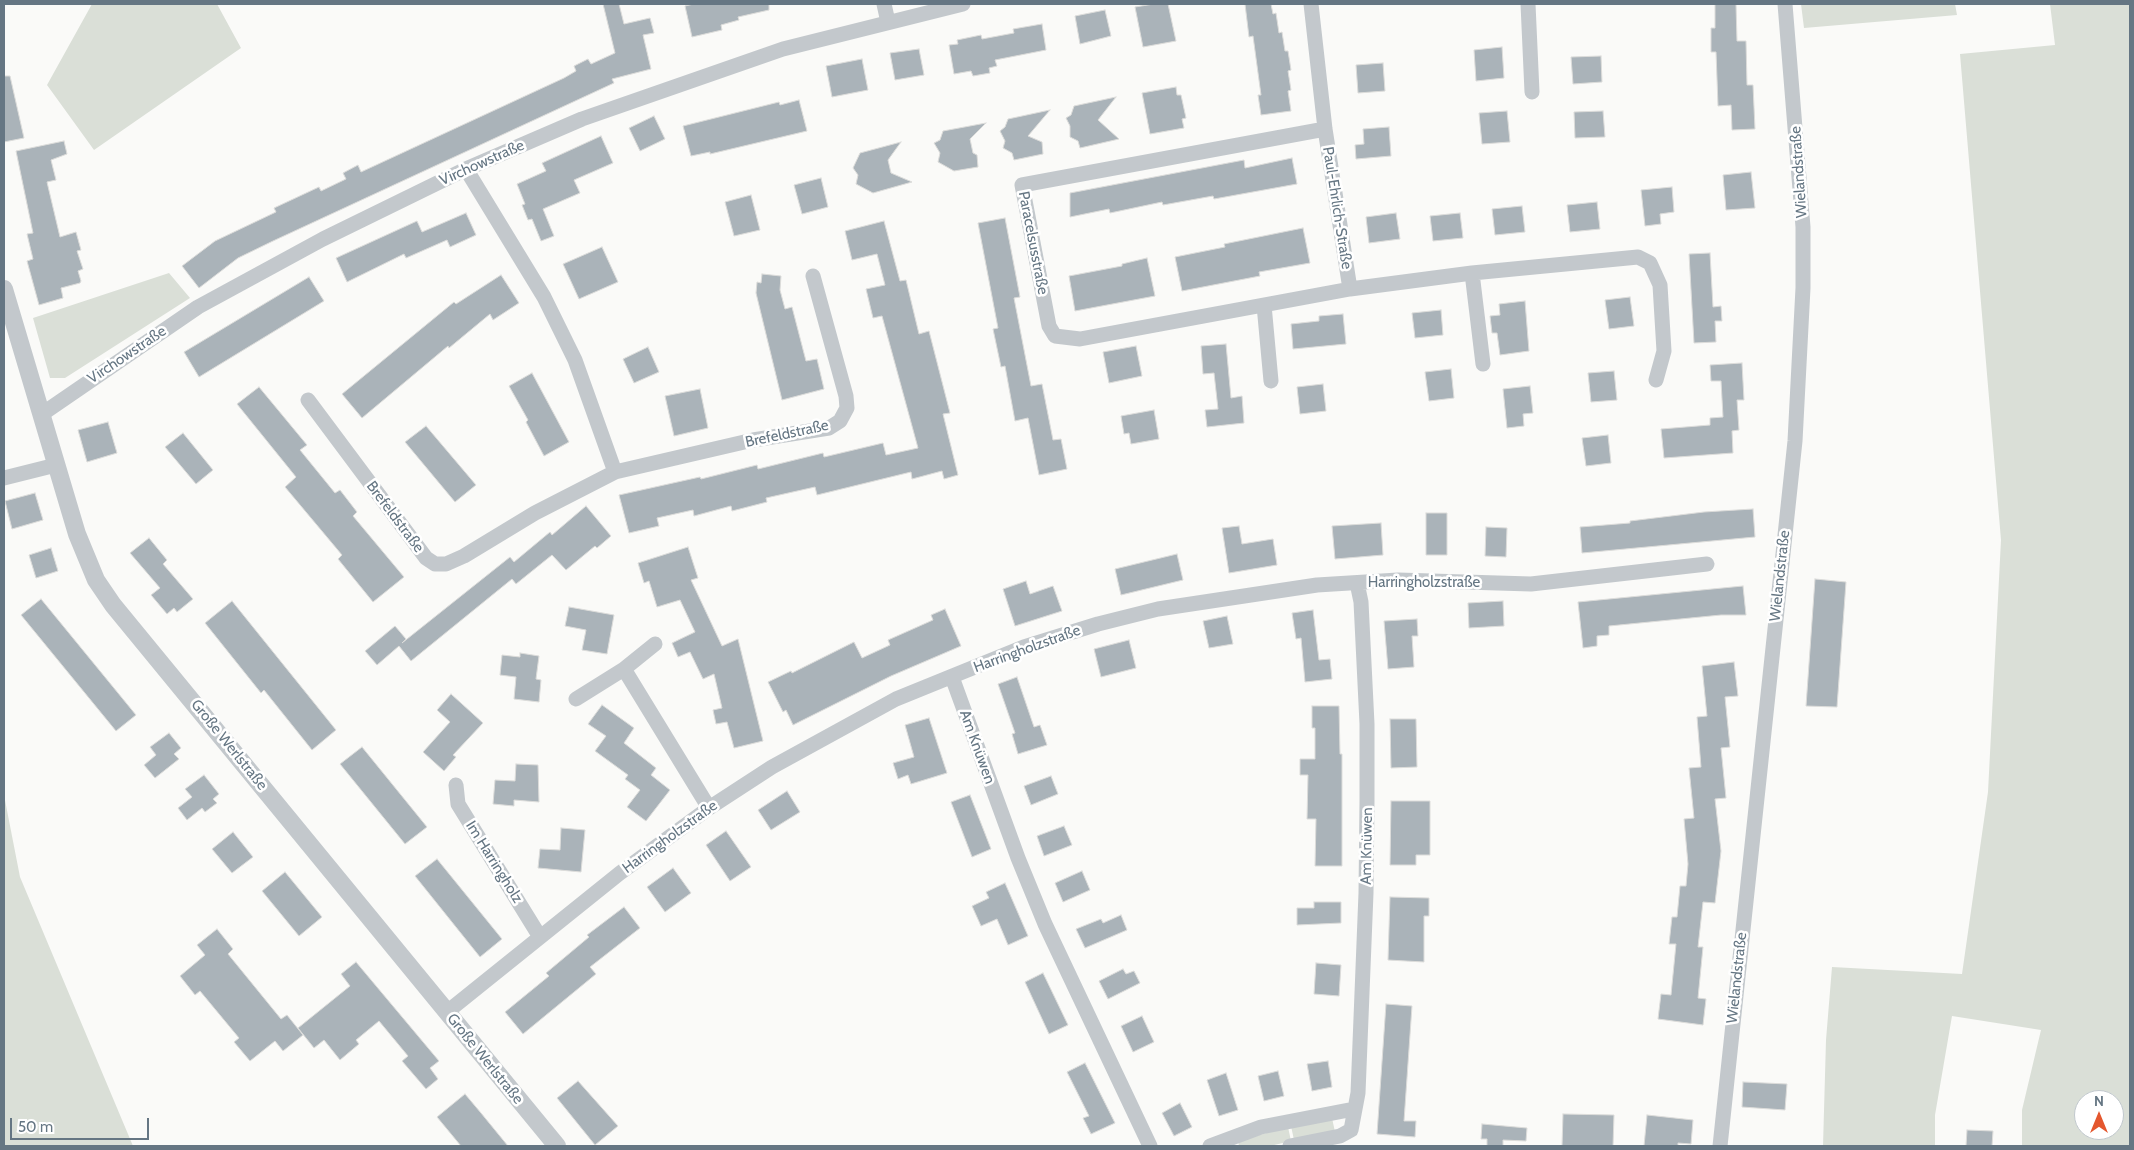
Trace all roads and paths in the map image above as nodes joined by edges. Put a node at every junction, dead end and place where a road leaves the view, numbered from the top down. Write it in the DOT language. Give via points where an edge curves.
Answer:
graph roads {
  1 [pos="884,4"];
  2 [pos="963,4"];
  3 [pos="1311,4"];
  4 [pos="1528,4"];
  5 [pos="1785,4"];
  6 [pos="888,22"];
  7 [pos="1532,92"];
  8 [pos="1325,129"];
  9 [pos="466,169"];
  10 [pos="1472,273"];
  11 [pos="813,276"];
  12 [pos="4,289"];
  13 [pos="1350,290"];
  14 [pos="1264,305"];
  15 [pos="1482,364"];
  16 [pos="1656,380"];
  17 [pos="1271,381"];
  18 [pos="308,400"];
  19 [pos="42,414"];
  20 [pos="56,465"];
  21 [pos="615,472"];
  22 [pos="4,478"];
  23 [pos="1707,564"];
  24 [pos="1357,583"];
  25 [pos="655,644"];
  26 [pos="624,669"];
  27 [pos="952,677"];
  28 [pos="576,699"];
  29 [pos="456,785"];
  30 [pos="709,808"];
  31 [pos="540,936"];
  32 [pos="447,1012"];
  33 [pos="1354,1109"];
  34 [pos="557,1146"];
  35 [pos="1150,1146"];
  36 [pos="1210,1146"];
  37 [pos="1290,1146"];
  38 [pos="1720,1146"];
  1 -- 6 [label="street"];
  2 -- 6 [label="street, Virchowstraße"];
  3 -- 8 [label="street, Paul-Ehrlich-Straße"];
  4 -- 7 [label="street"];
  5 -- 38 [label="street, Wielandstraße" via="1802,226 1795,441"];
  6 -- 9 [label="street, Virchowstraße" via="783,49 677,84 582,119"];
  8 -- 13 [label="street, Paul-Ehrlich-Straße"];
  8 -- 14 [label="street, Paracelsusstraße" via="1022,185 1049,326 1055,336 1080,339"];
  9 -- 19 [label="street, Virchowstraße" via="322,239 198,306"];
  9 -- 21 [label="street" via="544,297 575,360"];
  10 -- 13 [label="street, Paul-Ehrlich-Straße"];
  10 -- 15 [label="street"];
  10 -- 16 [label="street, Paul-Ehrlich-Straße" via="1638,257 1650,263 1660,285 1664,351"];
  11 -- 21 [label="street, Brefeldstraße" via="846,396 847,408 840,421 829,428 752,440"];
  12 -- 19 [label="street, Große Werlstraße"];
  13 -- 14 [label="street, Paracelsusstraße"];
  14 -- 17 [label="street"];
  18 -- 21 [label="street, Brefeldstraße" via="416,546 435,564 446,564 464,556 535,513"];
  19 -- 20 [label="street, Große Werlstraße"];
  20 -- 22 [label="street"];
  20 -- 32 [label="street, Große Werlstraße" via="90,568 113,605"];
  23 -- 24 [label="street, Harringholzstraße" via="1530,584 1398,580"];
  24 -- 27 [label="street, Harringholzstraße" via="1317,585 1158,609 1024,647"];
  24 -- 33 [label="street, Am Knüwen" via="1361,602 1366,705 1367,801 1361,1024 1358,1093"];
  25 -- 26 [label="street"];
  26 -- 28 [label="street"];
  26 -- 30 [label="street"];
  27 -- 30 [label="street, Harringholzstraße" via="896,699 772,767"];
  27 -- 35 [label="street, Am Knüwen" via="1045,924"];
  29 -- 31 [label="street, Im Harringholz" via="458,804"];
  30 -- 31 [label="street, Harringholzstraße"];
  31 -- 32 [label="street, Harringholzstraße"];
  32 -- 34 [label="street, Große Werlstraße"];
  33 -- 36 [label="street" via="1261,1126"];
  33 -- 37 [label="street, Am Knüwen" via="1351,1130 1340,1136"];
}
